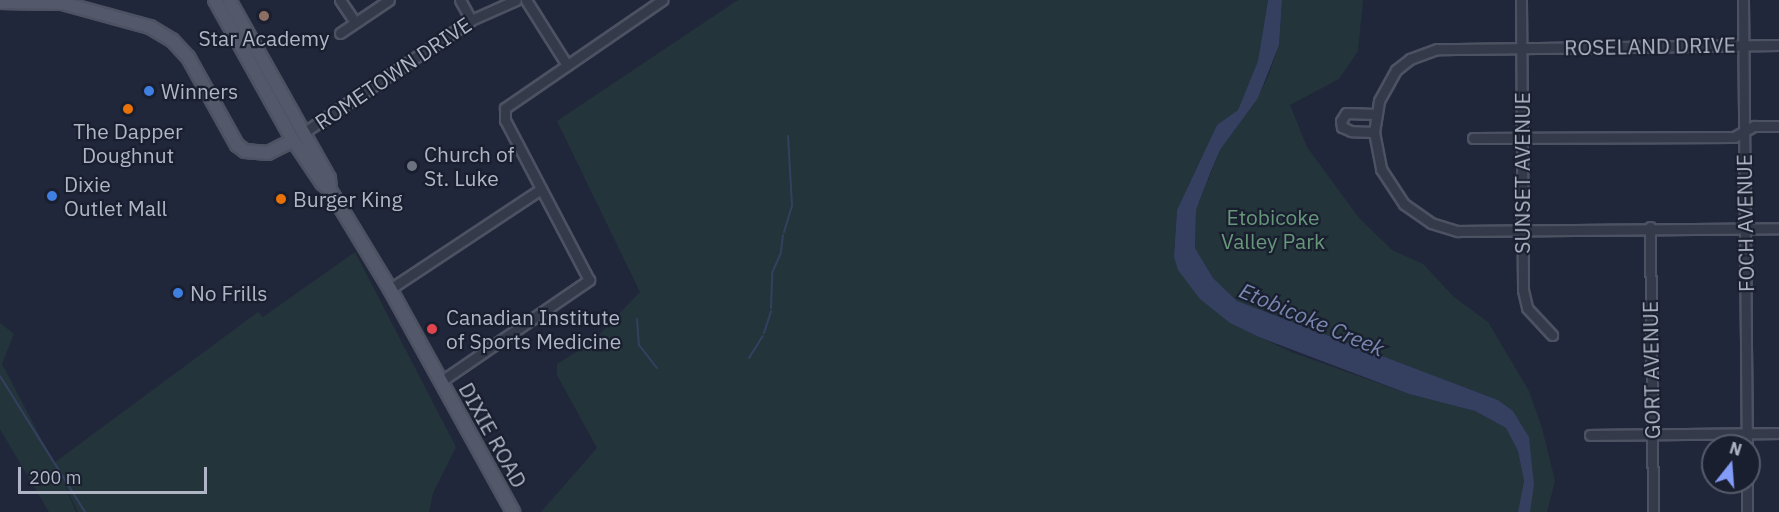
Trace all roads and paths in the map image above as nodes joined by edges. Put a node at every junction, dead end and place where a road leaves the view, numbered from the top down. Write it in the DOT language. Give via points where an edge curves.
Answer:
graph roads {
  1 [pos="216,0"];
  2 [pos="229,0"];
  3 [pos="340,0"];
  4 [pos="389,0"];
  5 [pos="460,0"];
  6 [pos="516,0"];
  7 [pos="526,0"];
  8 [pos="662,0"];
  9 [pos="1521,0"];
  10 [pos="1743,0"];
  11 [pos="0,2"];
  12 [pos="471,20"];
  13 [pos="355,22"];
  14 [pos="340,33"];
  15 [pos="1743,45"];
  16 [pos="1779,45"];
  17 [pos="1522,47"];
  18 [pos="567,65"];
  19 [pos="1375,114"];
  20 [pos="1779,126"];
  21 [pos="1744,131"];
  22 [pos="1374,132"];
  23 [pos="298,136"];
  24 [pos="1522,137"];
  25 [pos="1473,138"];
  26 [pos="541,189"];
  27 [pos="1650,227"];
  28 [pos="1746,228"];
  29 [pos="1779,228"];
  30 [pos="1523,230"];
  31 [pos="390,290"];
  32 [pos="1552,335"];
  33 [pos="440,382"];
  34 [pos="1747,433"];
  35 [pos="1779,433"];
  36 [pos="1652,434"];
  37 [pos="1590,435"];
  38 [pos="1747,494"];
  39 [pos="513,512"];
  40 [pos="1653,512"];
  41 [pos="1747,512"];
  1 -- 23 [label="main road, DIXIE ROAD"];
  2 -- 23 [label="main road, DIXIE ROAD"];
  3 -- 13 [label="street"];
  4 -- 13 [label="street"];
  5 -- 12 [label="street"];
  6 -- 12 [label="street, ROMETOWN DRIVE"];
  7 -- 18 [label="street"];
  8 -- 18 [label="street"];
  9 -- 17 [label="street, SUNSET AVENUE"];
  10 -- 15 [label="street, FOCH AVENUE"];
  11 -- 23 [label="main road" via="62,3 150,27 172,40 188,57 244,151 268,153"];
  12 -- 23 [label="street, ROMETOWN DRIVE"];
  13 -- 14 [label="street"];
  15 -- 16 [label="street, ROSELAND DRIVE"];
  15 -- 17 [label="street, ROSELAND DRIVE"];
  15 -- 21 [label="street, FOCH AVENUE"];
  17 -- 19 [label="street, ROSELAND DRIVE" via="1422,52 1396,70 1385,85"];
  17 -- 24 [label="street, SUNSET AVENUE"];
  18 -- 26 [label="street" via="509,103 503,112"];
  19 -- 22 [label="street, ROSELAND DRIVE"];
  19 -- 22 [label="street" via="1346,113 1341,121 1342,128 1351,131"];
  20 -- 21 [label="street" via="1754,126"];
  21 -- 24 [label="street" via="1734,137"];
  21 -- 28 [label="street, FOCH AVENUE"];
  22 -- 30 [label="street, ROSELAND DRIVE" via="1381,169 1404,204 1417,214 1458,231"];
  23 -- 31 [label="main road, DIXIE ROAD" via="329,178 330,190"];
  24 -- 25 [label="street"];
  24 -- 30 [label="street, SUNSET AVENUE"];
  26 -- 31 [label="street"];
  26 -- 33 [label="street" via="589,273 589,282"];
  27 -- 28 [label="street, ROSELAND DRIVE"];
  27 -- 30 [label="street, ROSELAND DRIVE"];
  27 -- 36 [label="street, GORT AVENUE"];
  28 -- 29 [label="street, ROSELAND DRIVE"];
  28 -- 34 [label="street, FOCH AVENUE"];
  30 -- 32 [label="street, SUNSET AVENUE" via="1525,301 1533,317"];
  31 -- 33 [label="main road, DIXIE ROAD"];
  33 -- 39 [label="main road, DIXIE ROAD"];
  34 -- 35 [label="street"];
  34 -- 36 [label="street"];
  36 -- 37 [label="street"];
  36 -- 40 [label="street, GORT AVENUE"];
  38 -- 41 [label="street"];
}
